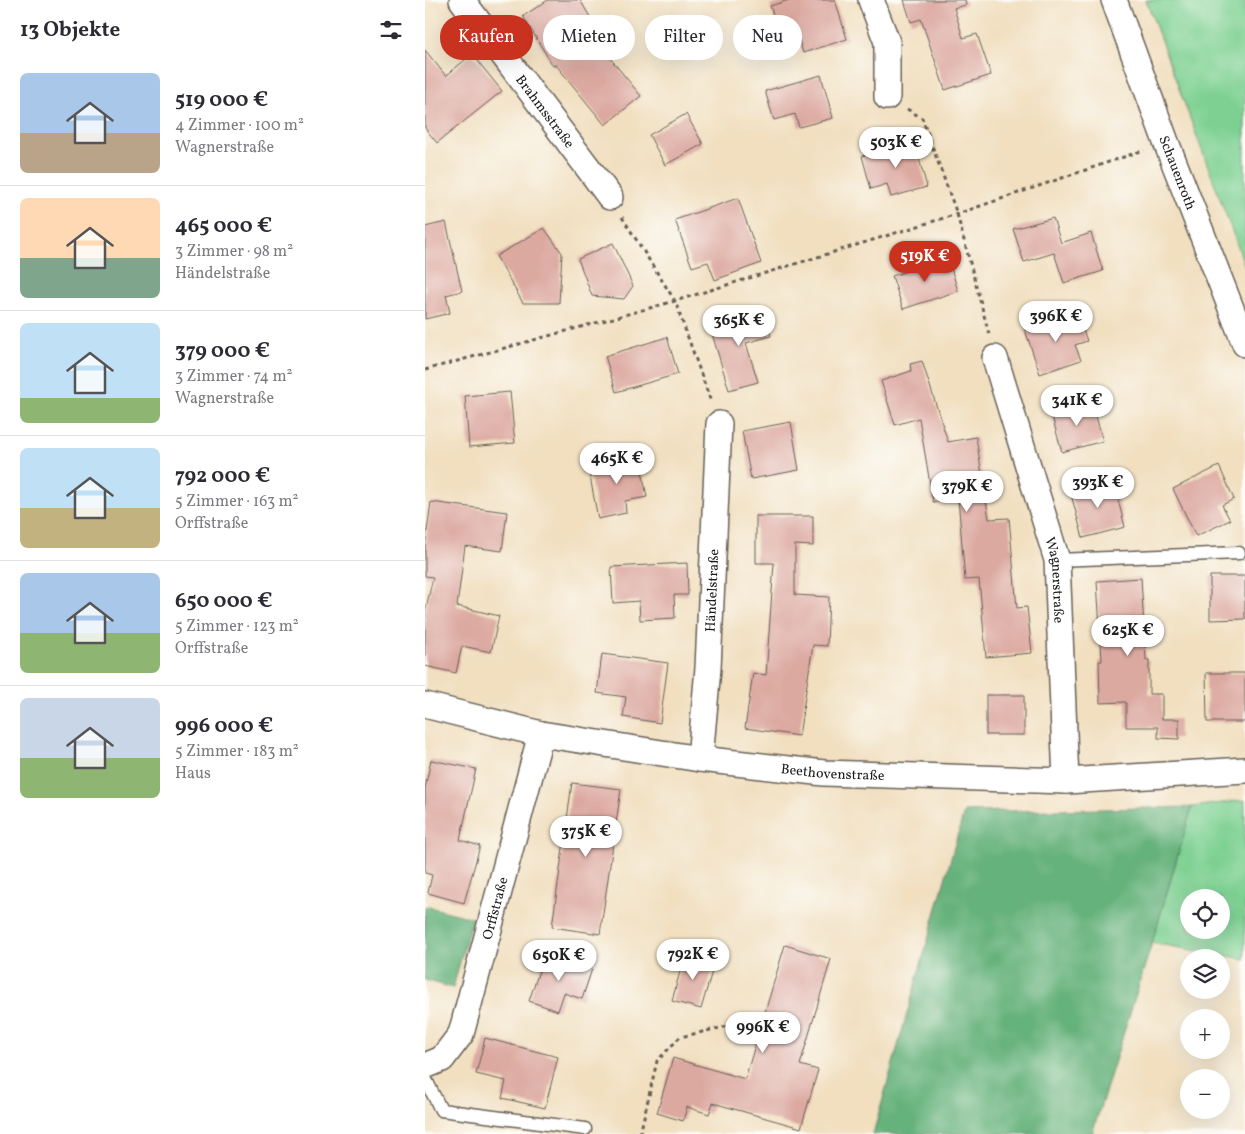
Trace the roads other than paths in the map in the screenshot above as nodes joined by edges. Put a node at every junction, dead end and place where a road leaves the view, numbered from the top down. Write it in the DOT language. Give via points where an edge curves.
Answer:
graph roads {
  1 [pos="463,0"];
  2 [pos="871,0"];
  3 [pos="1115,0"];
  4 [pos="887,97"];
  5 [pos="610,198"];
  6 [pos="1245,344"];
  7 [pos="995,358"];
  8 [pos="719,424"];
  9 [pos="1239,553"];
  10 [pos="1057,560"];
  11 [pos="425,705"];
  12 [pos="541,734"];
  13 [pos="700,759"];
  14 [pos="1245,770"];
  15 [pos="1066,782"];
  16 [pos="425,1066"];
  17 [pos="425,1078"];
  18 [pos="585,1129"];
  1 -- 5 [label="street, Brahmsstraße"];
  2 -- 4 [label="street" via="887,42"];
  3 -- 6 [label="street, Schauenroth"];
  7 -- 10 [label="street, Wagnerstraße"];
  8 -- 13 [label="street, Händelstraße" via="708,668"];
  9 -- 10 [label="lane"];
  10 -- 15 [label="street, Wagnerstraße"];
  11 -- 12 [label="street, Beethovenstraße"];
  12 -- 13 [label="street, Beethovenstraße"];
  12 -- 16 [label="street, Orffstraße" via="461,1034 442,1059"];
  13 -- 15 [label="street, Beethovenstraße" via="824,773"];
  14 -- 15 [label="street, Beethovenstraße"];
  17 -- 18 [label="lane" via="441,1110"];
}
